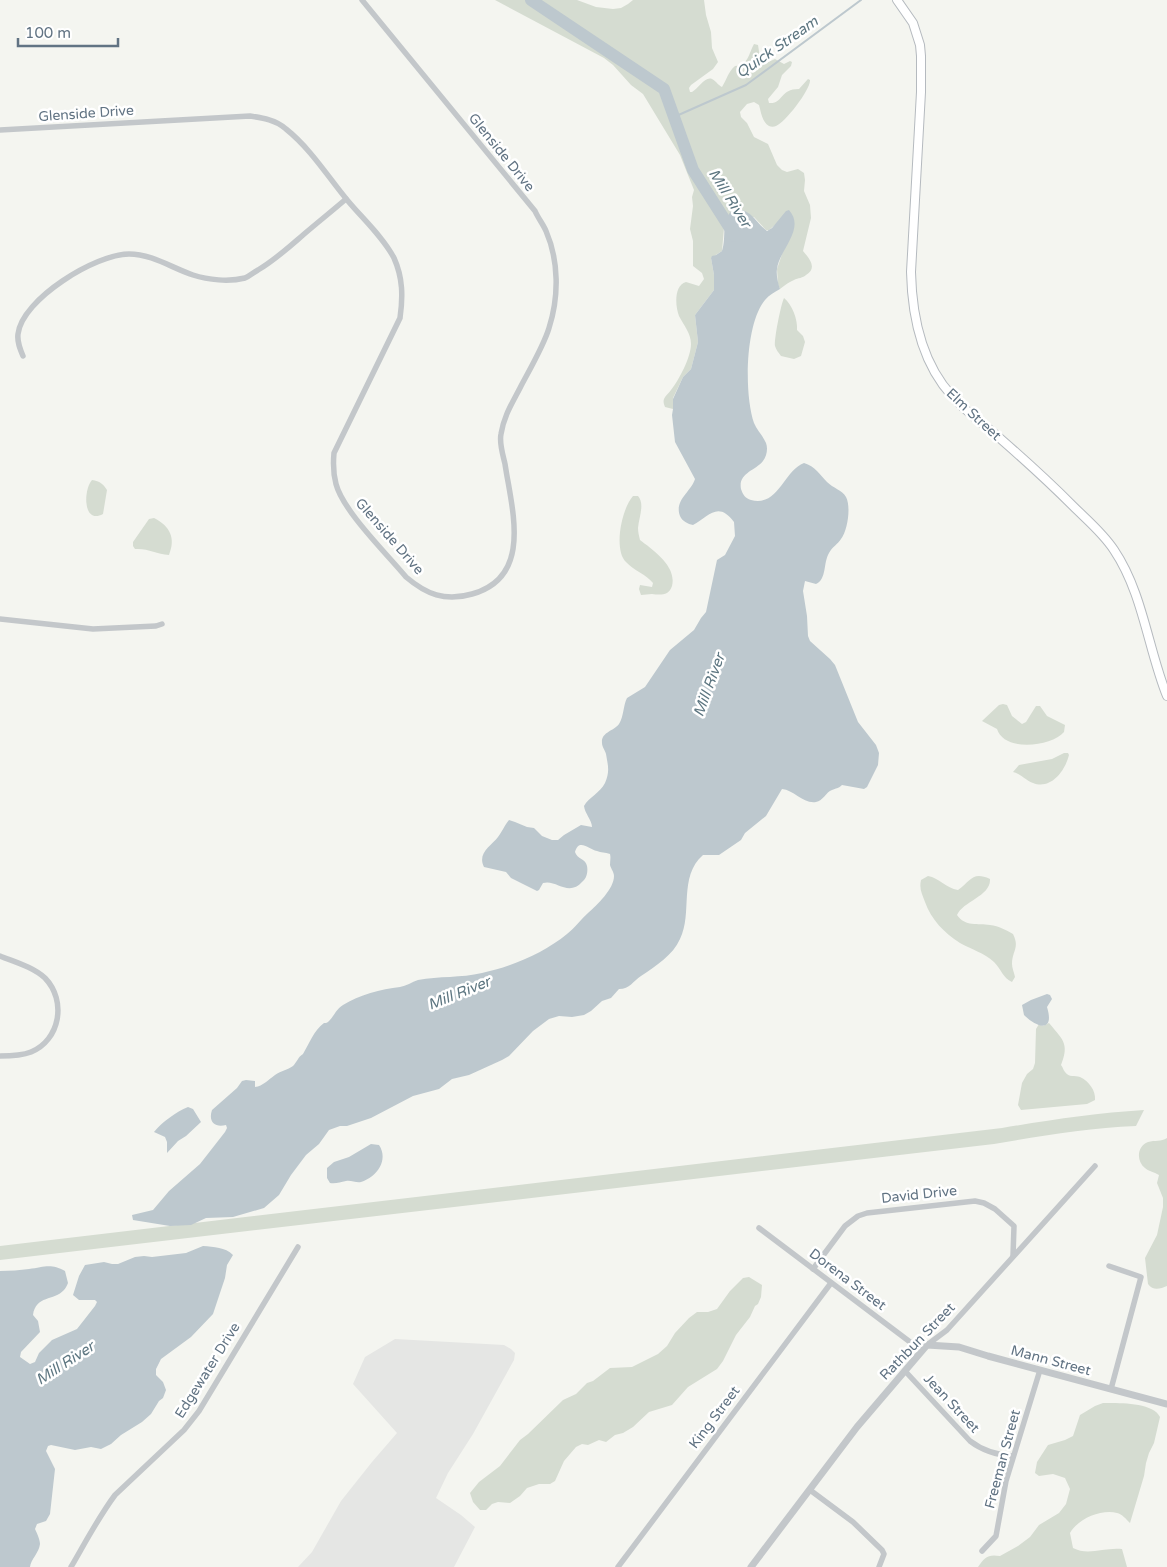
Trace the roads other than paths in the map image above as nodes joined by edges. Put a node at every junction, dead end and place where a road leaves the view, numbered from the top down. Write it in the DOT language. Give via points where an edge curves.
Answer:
graph roads {
  1 [pos="362,0"];
  2 [pos="897,0"];
  3 [pos="0,130"];
  4 [pos="346,199"];
  5 [pos="23,356"];
  6 [pos="0,619"];
  7 [pos="162,624"];
  8 [pos="1167,696"];
  9 [pos="0,956"];
  10 [pos="0,1056"];
  11 [pos="1095,1166"];
  12 [pos="759,1228"];
  13 [pos="298,1247"];
  14 [pos="1013,1256"];
  15 [pos="1108,1266"];
  16 [pos="813,1269"];
  17 [pos="831,1283"];
  18 [pos="924,1348"];
  19 [pos="1040,1370"];
  20 [pos="905,1371"];
  21 [pos="1111,1389"];
  22 [pos="1167,1404"];
  23 [pos="1013,1456"];
  24 [pos="810,1490"];
  25 [pos="982,1551"];
  26 [pos="71,1567"];
  27 [pos="618,1567"];
  28 [pos="751,1567"];
  29 [pos="879,1567"];
  1 -- 4 [label="street, Glenside Drive" via="535,211 546,232 555,264 556,286 549,329 506,414 500,436 514,525 514,550 504,573 484,591 450,598 416,585 352,514 336,486 334,453 394,332 402,301 393,257"];
  2 -- 8 [label="main road, Elm Street" via="913,22 921,56 911,272 914,316 926,352 952,397 1044,478 1114,549 1134,591"];
  3 -- 4 [label="street, Glenside Drive" via="262,117 286,128"];
  4 -- 5 [label="street" via="274,260 246,277 225,281 194,276 155,258 129,254 94,262 53,287 26,316 18,333"];
  6 -- 7 [label="street" via="93,629"];
  9 -- 10 [label="street" via="41,975 53,990 58,1008 56,1026 42,1045 25,1054"];
  11 -- 14 [label="street, Rathbun Street"];
  12 -- 16 [label="street, Dorena Street"];
  13 -- 26 [label="street, Edgewater Drive" via="199,1411 115,1495"];
  14 -- 16 [label="street, David Drive" via="1014,1226 984,1203 965,1202 858,1216 845,1226"];
  14 -- 18 [label="street, Rathbun Street" via="947,1330"];
  15 -- 21 [label="street" via="1141,1277"];
  16 -- 17 [label="street, Dorena Street"];
  17 -- 18 [label="street, Dorena Street"];
  17 -- 27 [label="street, King Street"];
  18 -- 19 [label="street, Mann Street" via="959,1347"];
  18 -- 20 [label="street, Rathbun Street"];
  19 -- 21 [label="street, Mann Street"];
  19 -- 23 [label="street, Freeman Street"];
  20 -- 23 [label="street, Jean Street" via="970,1441 994,1454"];
  20 -- 24 [label="street, Rathbun Street" via="857,1427"];
  21 -- 22 [label="street, Mann Street"];
  23 -- 25 [label="street, Freeman Street" via="996,1536"];
  24 -- 28 [label="street, Rathbun Street"];
  24 -- 29 [label="street" via="853,1522 882,1550 884,1554"];
}
